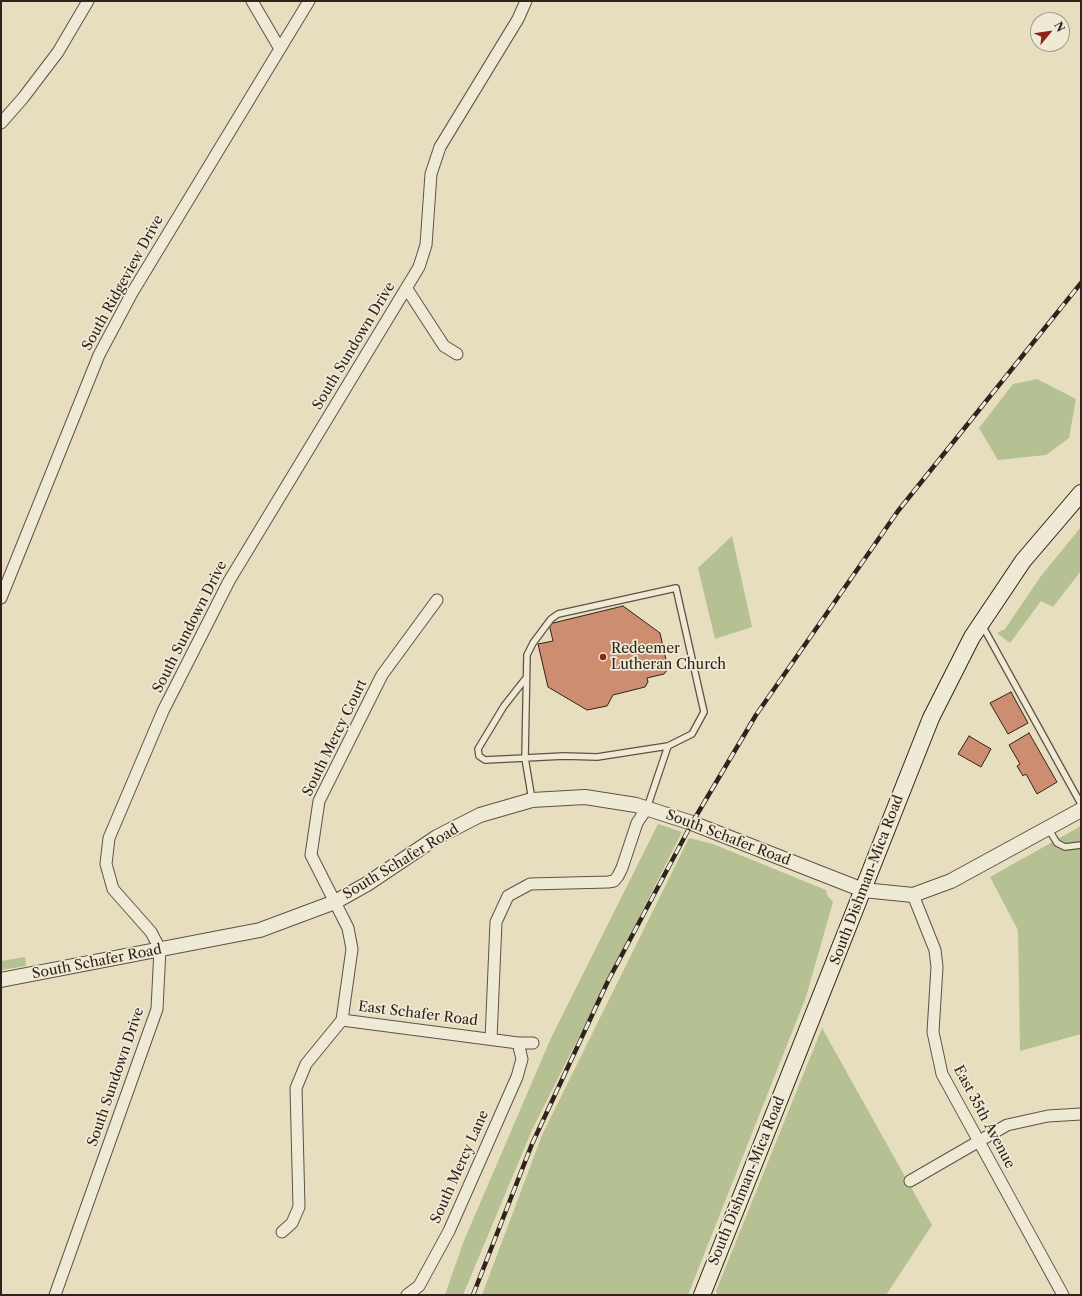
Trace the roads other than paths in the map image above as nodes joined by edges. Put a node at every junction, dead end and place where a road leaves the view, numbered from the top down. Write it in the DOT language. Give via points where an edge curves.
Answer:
graph roads {
  1 [pos="88,1"];
  2 [pos="252,1"];
  3 [pos="309,1"];
  4 [pos="526,1"];
  5 [pos="280,49"];
  6 [pos="1,123"];
  7 [pos="407,288"];
  8 [pos="457,354"];
  9 [pos="1081,493"];
  10 [pos="4,583"];
  11 [pos="1,598"];
  12 [pos="437,600"];
  13 [pos="981,623"];
  14 [pos="526,678"];
  15 [pos="668,746"];
  16 [pos="525,758"];
  17 [pos="532,800"];
  18 [pos="1081,804"];
  19 [pos="646,808"];
  20 [pos="1081,810"];
  21 [pos="1048,828"];
  22 [pos="1081,845"];
  23 [pos="864,890"];
  24 [pos="913,895"];
  25 [pos="335,902"];
  26 [pos="160,949"];
  27 [pos="1,980"];
  28 [pos="342,1020"];
  29 [pos="491,1039"];
  30 [pos="518,1043"];
  31 [pos="533,1043"];
  32 [pos="1081,1114"];
  33 [pos="979,1142"];
  34 [pos="910,1181"];
  35 [pos="282,1232"];
  36 [pos="55,1295"];
  37 [pos="407,1295"];
  38 [pos="702,1295"];
  39 [pos="1063,1295"];
  1 -- 6 [label="street" via="58,52"];
  2 -- 5 [label="street"];
  3 -- 5 [label="street, South Ridgeview Drive"];
  4 -- 7 [label="street, South Sundown Drive" via="518,19 440,147 431,174 426,245 419,267"];
  5 -- 10 [label="street, South Ridgeview Drive" via="132,293 99,355"];
  7 -- 8 [label="street" via="444,346"];
  7 -- 26 [label="street, South Sundown Drive" via="229,581 163,711 109,838 106,864 113,889 151,932"];
  9 -- 13 [label="main road, South Dishman-Mica Road" via="1024,561"];
  10 -- 11 [label="street, South Ridgeview Drive"];
  12 -- 25 [label="street, South Mercy Court" via="382,675 319,801 311,855"];
  13 -- 18 [label="lane"];
  13 -- 23 [label="main road, South Dishman-Mica Road" via="931,718"];
  14 -- 15 [label="lane" via="527,655 545,624 558,614 676,588 704,712 692,734"];
  14 -- 16 [label="lane"];
  14 -- 16 [label="lane" via="504,706 478,749 479,756 485,760"];
  15 -- 16 [label="lane" via="597,757"];
  15 -- 19 [label="lane"];
  16 -- 17 [label="lane"];
  17 -- 19 [label="street, South Schafer Road" via="585,797"];
  17 -- 25 [label="street, South Schafer Road" via="480,815 437,837 367,884"];
  19 -- 23 [label="street, South Schafer Road" via="692,823"];
  19 -- 29 [label="street, East Schafer Road" via="637,823 620,872 614,880 530,884 508,896 496,922"];
  20 -- 21 [label="street"];
  21 -- 22 [label="lane" via="1057,842 1065,847"];
  21 -- 24 [label="street" via="951,881"];
  23 -- 24 [label="street, South Schafer Road"];
  23 -- 38 [label="main road, South Dishman-Mica Road"];
  24 -- 33 [label="street, East 35th Avenue" via="935,950 937,967 933,1032 942,1074"];
  25 -- 26 [label="street, South Schafer Road" via="260,930"];
  25 -- 28 [label="street, South Mercy Court" via="348,928 352,949"];
  26 -- 27 [label="street, South Schafer Road"];
  26 -- 36 [label="street, South Sundown Drive" via="157,1009"];
  28 -- 29 [label="street, East Schafer Road"];
  28 -- 35 [label="street" via="306,1064 296,1088 299,1207 292,1223"];
  29 -- 30 [label="street, East Schafer Road"];
  30 -- 31 [label="street, East Schafer Road"];
  30 -- 37 [label="street, South Mercy Lane" via="522,1059 517,1078 439,1250 419,1286"];
  32 -- 33 [label="street" via="1048,1116 1007,1125"];
  33 -- 34 [label="street"];
  33 -- 39 [label="street, East 35th Avenue"];
}
